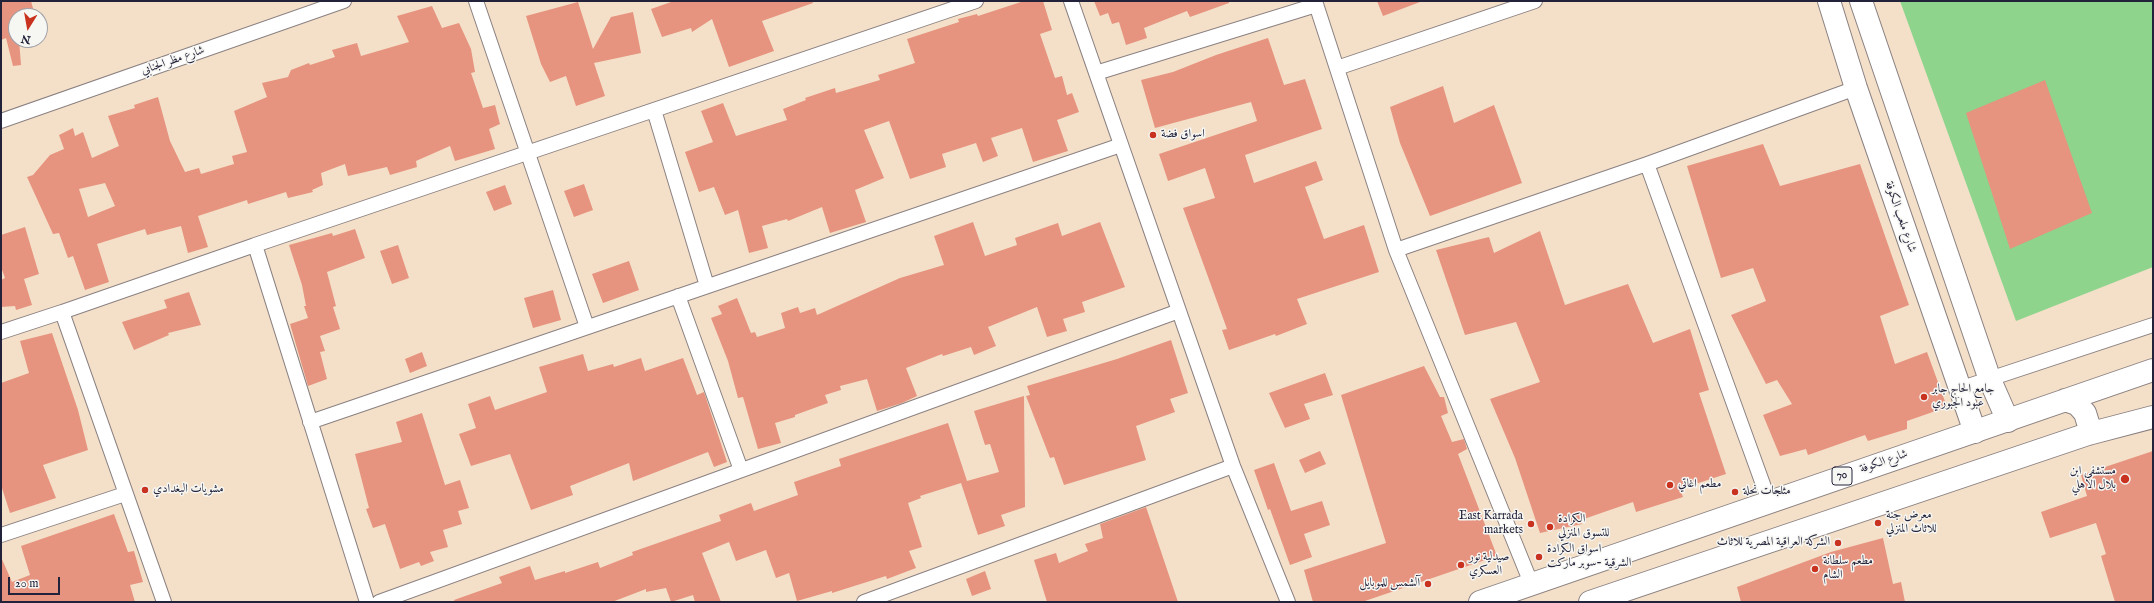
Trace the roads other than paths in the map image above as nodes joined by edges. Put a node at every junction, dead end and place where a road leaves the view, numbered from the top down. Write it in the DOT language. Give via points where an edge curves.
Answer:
graph roads {
  1 [pos="476,1"];
  2 [pos="976,1"];
  3 [pos="1071,1"];
  4 [pos="1535,1"];
  5 [pos="1829,1"];
  6 [pos="1861,1"];
  7 [pos="337,2"];
  8 [pos="1316,3"];
  9 [pos="1337,68"];
  10 [pos="1096,73"];
  11 [pos="1856,88"];
  12 [pos="654,110"];
  13 [pos="1,121"];
  14 [pos="1121,145"];
  15 [pos="527,153"];
  16 [pos="1647,164"];
  17 [pos="255,245"];
  18 [pos="1396,250"];
  19 [pos="707,286"];
  20 [pos="678,296"];
  21 [pos="1179,311"];
  22 [pos="62,312"];
  23 [pos="2153,325"];
  24 [pos="587,327"];
  25 [pos="1,332"];
  26 [pos="2153,370"];
  27 [pos="1990,380"];
  28 [pos="1959,389"];
  29 [pos="2065,400"];
  30 [pos="2153,417"];
  31 [pos="2008,421"];
  32 [pos="310,422"];
  33 [pos="1975,432"];
  34 [pos="2088,434"];
  35 [pos="1233,466"];
  36 [pos="741,470"];
  37 [pos="125,494"];
  38 [pos="1769,501"];
  39 [pos="1,535"];
  40 [pos="1531,583"];
  41 [pos="164,602"];
  42 [pos="367,602"];
  43 [pos="379,602"];
  44 [pos="864,602"];
  45 [pos="1288,602"];
  46 [pos="1480,602"];
  47 [pos="1590,602"];
  1 -- 15 [label="street"];
  2 -- 12 [label="street"];
  3 -- 10 [label="street"];
  4 -- 9 [label="street"];
  5 -- 11 [label="main road, شارع ملعب الكوفة"];
  6 -- 27 [label="main road"];
  7 -- 13 [label="street, شارع مظر الجنابي"];
  8 -- 9 [label="street"];
  8 -- 10 [label="street"];
  9 -- 18 [label="street"];
  10 -- 14 [label="street"];
  11 -- 16 [label="street"];
  11 -- 28 [label="main road, شارع ملعب الكوفة"];
  12 -- 15 [label="street"];
  12 -- 19 [label="street"];
  14 -- 19 [label="street"];
  14 -- 21 [label="street"];
  15 -- 17 [label="street"];
  15 -- 24 [label="street"];
  16 -- 18 [label="street"];
  16 -- 38 [label="street"];
  17 -- 22 [label="street"];
  17 -- 32 [label="street"];
  18 -- 40 [label="street"];
  19 -- 20 [label="street"];
  20 -- 24 [label="street"];
  20 -- 36 [label="street"];
  21 -- 35 [label="street"];
  21 -- 36 [label="street"];
  22 -- 25 [label="street"];
  22 -- 37 [label="street"];
  23 -- 27 [label="street"];
  24 -- 32 [label="street"];
  26 -- 29 [label="main road, شارع الكوفة / 70"];
  27 -- 28 [label="street"];
  27 -- 31 [label="main road"];
  28 -- 33 [label="main road, شارع ملعب الكوفة"];
  29 -- 31 [label="main road, شارع الكوفة / 70"];
  29 -- 34 [label="main road" via="2077,404 2085,413 2089,426"];
  30 -- 34 [label="main road"];
  31 -- 33 [label="main road, شارع الكوفة / 70"];
  32 -- 42 [label="street"];
  33 -- 38 [label="main road, شارع الكوفة / 70"];
  34 -- 47 [label="main road"];
  35 -- 44 [label="street"];
  35 -- 45 [label="street"];
  36 -- 43 [label="street"];
  37 -- 39 [label="street"];
  37 -- 41 [label="street"];
  38 -- 40 [label="main road, شارع الكوفة / 70"];
  40 -- 46 [label="main road, شارع الكوفة / 70"];
}
